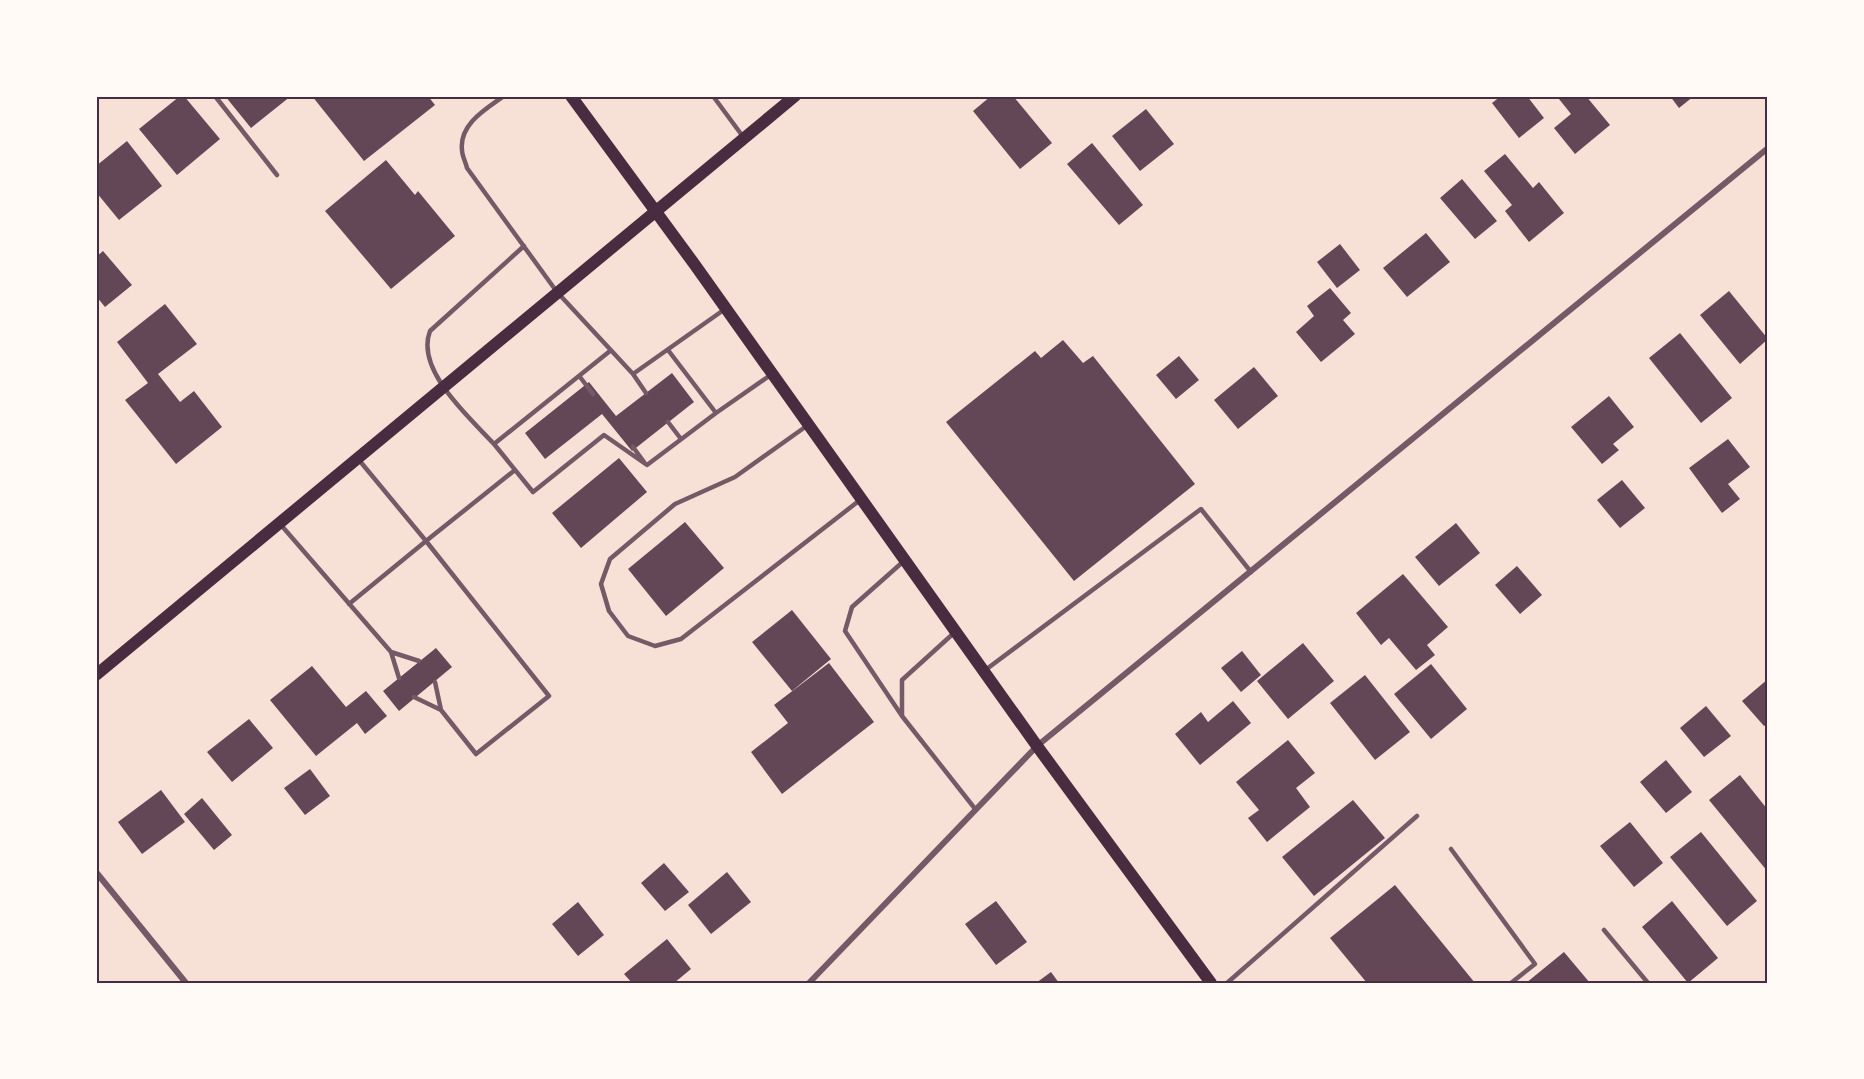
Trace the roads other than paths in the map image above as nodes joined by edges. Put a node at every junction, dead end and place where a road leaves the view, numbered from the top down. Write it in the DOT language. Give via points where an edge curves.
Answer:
graph roads {
  1 [pos="215,96"];
  2 [pos="504,96"];
  3 [pos="571,96"];
  4 [pos="713,96"];
  5 [pos="795,96"];
  6 [pos="744,138"];
  7 [pos="1768,148"];
  8 [pos="277,175"];
  9 [pos="656,211"];
  10 [pos="524,246"];
  11 [pos="557,292"];
  12 [pos="725,309"];
  13 [pos="668,350"];
  14 [pos="610,351"];
  15 [pos="633,374"];
  16 [pos="772,374"];
  17 [pos="580,377"];
  18 [pos="443,387"];
  19 [pos="646,393"];
  20 [pos="593,394"];
  21 [pos="716,413"];
  22 [pos="668,422"];
  23 [pos="808,425"];
  24 [pos="681,439"];
  25 [pos="494,444"];
  26 [pos="633,447"];
  27 [pos="358,458"];
  28 [pos="646,465"];
  29 [pos="515,470"];
  30 [pos="861,499"];
  31 [pos="280,523"];
  32 [pos="426,541"];
  33 [pos="905,560"];
  34 [pos="1251,572"];
  35 [pos="349,603"];
  36 [pos="955,632"];
  37 [pos="391,651"];
  38 [pos="419,661"];
  39 [pos="983,671"];
  40 [pos="96,675"];
  41 [pos="399,678"];
  42 [pos="435,682"];
  43 [pos="414,697"];
  44 [pos="441,710"];
  45 [pos="902,716"];
  46 [pos="1037,746"];
  47 [pos="976,810"];
  48 [pos="1417,816"];
  49 [pos="1451,849"];
  50 [pos="96,872"];
  51 [pos="1604,930"];
  52 [pos="186,983"];
  53 [pos="809,983"];
  54 [pos="1211,983"];
  55 [pos="1227,983"];
  56 [pos="1511,983"];
  57 [pos="1648,983"];
  1 -- 8 [label="lane"];
  2 -- 10 [label="lane" via="476,117 463,134 462,150 467,168"];
  3 -- 9 [label="main road"];
  4 -- 6 [label="lane"];
  5 -- 6 [label="main road"];
  6 -- 9 [label="main road"];
  7 -- 34 [label="street"];
  9 -- 11 [label="main road"];
  9 -- 12 [label="main road"];
  10 -- 11 [label="lane"];
  10 -- 18 [label="lane" via="430,331 426,342 430,362"];
  11 -- 14 [label="lane"];
  11 -- 18 [label="main road"];
  12 -- 13 [label="lane"];
  12 -- 16 [label="main road"];
  13 -- 15 [label="lane"];
  13 -- 21 [label="lane"];
  14 -- 15 [label="lane"];
  14 -- 17 [label="lane"];
  15 -- 19 [label="lane"];
  16 -- 21 [label="lane"];
  16 -- 23 [label="main road"];
  17 -- 20 [label="lane"];
  17 -- 25 [label="lane"];
  18 -- 25 [label="lane"];
  18 -- 27 [label="main road"];
  21 -- 24 [label="lane"];
  22 -- 24 [label="lane"];
  23 -- 30 [label="main road"];
  23 -- 30 [label="lane" via="735,477 675,504 610,558 602,584 609,611 628,636 654,646 681,639"];
  24 -- 28 [label="lane"];
  25 -- 29 [label="lane"];
  26 -- 28 [label="lane"];
  27 -- 31 [label="main road"];
  27 -- 32 [label="lane"];
  28 -- 29 [label="lane" via="604,435 533,492"];
  29 -- 32 [label="lane"];
  30 -- 33 [label="main road"];
  31 -- 35 [label="lane"];
  31 -- 40 [label="main road"];
  32 -- 35 [label="lane"];
  32 -- 44 [label="lane" via="549,696 477,754"];
  33 -- 36 [label="main road"];
  33 -- 45 [label="lane" via="852,607 845,631"];
  34 -- 39 [label="lane" via="1201,508"];
  34 -- 46 [label="street"];
  35 -- 37 [label="lane"];
  36 -- 39 [label="main road"];
  36 -- 45 [label="lane" via="902,680"];
  37 -- 38 [label="lane"];
  37 -- 41 [label="lane"];
  39 -- 46 [label="main road"];
  42 -- 44 [label="lane"];
  43 -- 44 [label="lane"];
  45 -- 47 [label="lane"];
  46 -- 47 [label="street"];
  46 -- 54 [label="main road"];
  47 -- 53 [label="street"];
  48 -- 55 [label="lane"];
  49 -- 56 [label="lane" via="1535,964"];
  50 -- 52 [label="street"];
  51 -- 57 [label="lane"];
}
